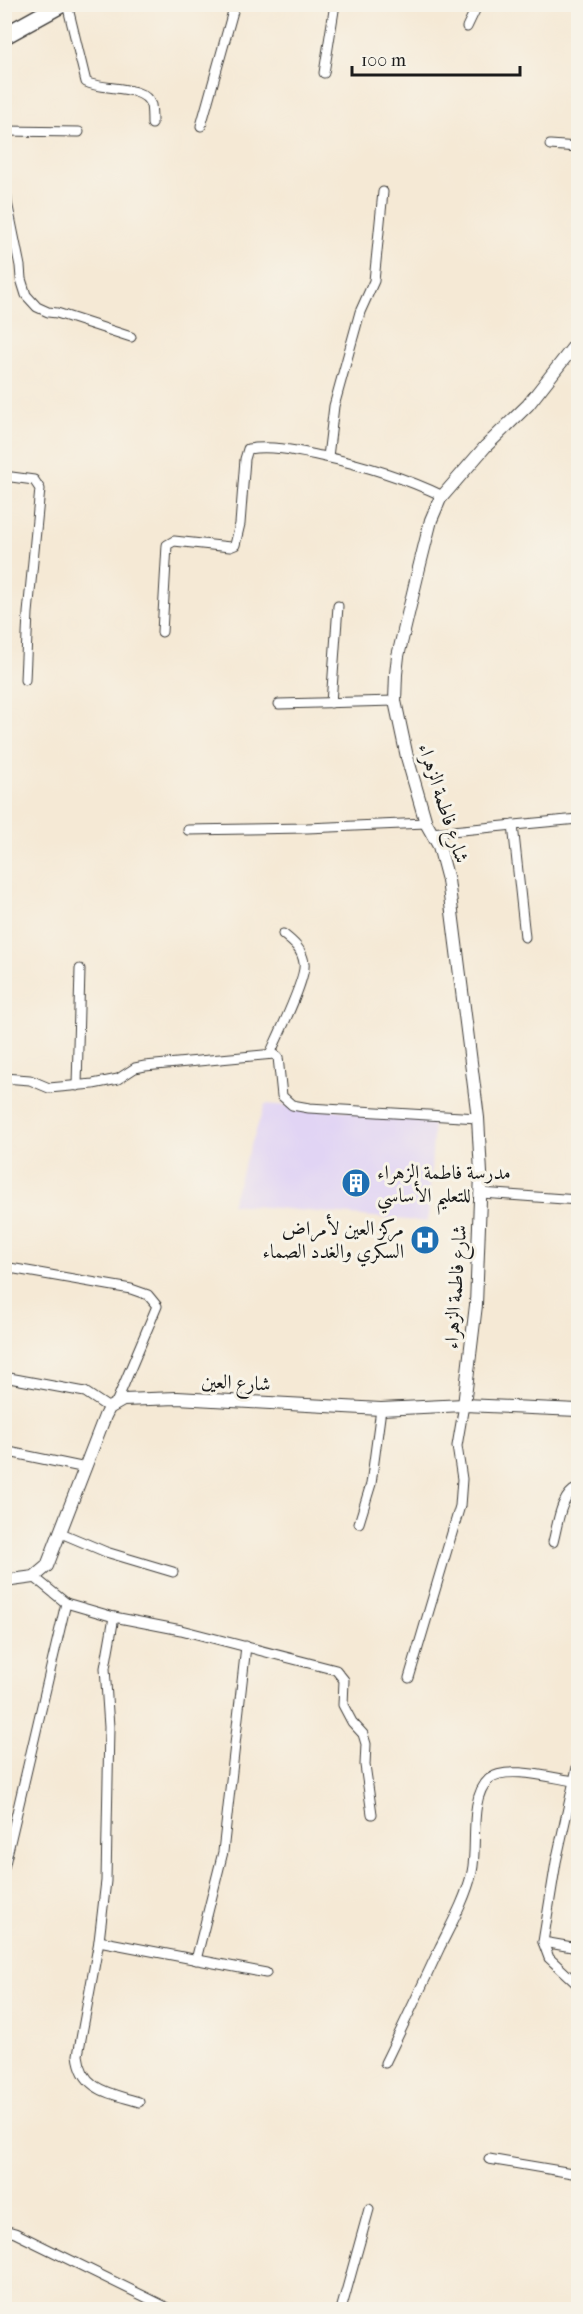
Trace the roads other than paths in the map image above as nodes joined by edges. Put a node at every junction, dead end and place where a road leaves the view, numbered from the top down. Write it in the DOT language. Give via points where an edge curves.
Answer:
graph roads {
  1 [pos="62,4"];
  2 [pos="67,4"];
  3 [pos="235,4"];
  4 [pos="335,4"];
  5 [pos="478,4"];
  6 [pos="467,27"];
  7 [pos="4,36"];
  8 [pos="324,73"];
  9 [pos="152,124"];
  10 [pos="201,126"];
  11 [pos="4,131"];
  12 [pos="79,132"];
  13 [pos="550,145"];
  14 [pos="579,147"];
  15 [pos="4,154"];
  16 [pos="383,192"];
  17 [pos="131,338"];
  18 [pos="579,341"];
  19 [pos="328,457"];
  20 [pos="4,476"];
  21 [pos="444,496"];
  22 [pos="338,606"];
  23 [pos="162,632"];
  24 [pos="25,680"];
  25 [pos="395,701"];
  26 [pos="331,703"];
  27 [pos="279,704"];
  28 [pos="579,819"];
  29 [pos="513,825"];
  30 [pos="428,828"];
  31 [pos="188,830"];
  32 [pos="283,934"];
  33 [pos="525,937"];
  34 [pos="80,969"];
  35 [pos="270,1054"];
  36 [pos="4,1078"];
  37 [pos="77,1086"];
  38 [pos="478,1118"];
  39 [pos="481,1193"];
  40 [pos="579,1200"];
  41 [pos="4,1267"];
  42 [pos="4,1377"];
  43 [pos="464,1405"];
  44 [pos="112,1406"];
  45 [pos="381,1409"];
  46 [pos="579,1410"];
  47 [pos="4,1451"];
  48 [pos="86,1467"];
  49 [pos="579,1488"];
  50 [pos="359,1523"];
  51 [pos="61,1533"];
  52 [pos="553,1542"];
  53 [pos="173,1572"];
  54 [pos="34,1577"];
  55 [pos="4,1581"];
  56 [pos="66,1603"];
  57 [pos="114,1617"];
  58 [pos="246,1646"];
  59 [pos="409,1678"];
  60 [pos="579,1763"];
  61 [pos="574,1781"];
  62 [pos="372,1814"];
  63 [pos="4,1868"];
  64 [pos="99,1941"];
  65 [pos="543,1942"];
  66 [pos="579,1948"];
  67 [pos="196,1960"];
  68 [pos="266,1973"];
  69 [pos="579,1985"];
  70 [pos="385,2063"];
  71 [pos="139,2102"];
  72 [pos="489,2159"];
  73 [pos="579,2174"];
  74 [pos="369,2209"];
  75 [pos="4,2230"];
  76 [pos="172,2310"];
  77 [pos="341,2310"];
  1 -- 7 [label="highway"];
  2 -- 9 [label="street" via="86,82 138,92 150,104"];
  3 -- 10 [label="street"];
  4 -- 8 [label="street"];
  5 -- 6 [label="street"];
  11 -- 12 [label="street"];
  13 -- 14 [label="street"];
  15 -- 17 [label="street" via="7,202 26,295 48,312"];
  16 -- 19 [label="street" via="374,281 360,312 334,406"];
  18 -- 21 [label="street, شارع فاطمة الزهراء" via="528,405 485,447"];
  19 -- 21 [label="street" via="369,466"];
  19 -- 23 [label="street" via="273,448 248,449 235,545 174,541 167,545"];
  20 -- 24 [label="street" via="34,480 40,489"];
  21 -- 25 [label="street, شارع فاطمة الزهراء" via="431,520 419,568 399,656"];
  22 -- 26 [label="street"];
  25 -- 26 [label="street"];
  25 -- 30 [label="street, شارع فاطمة الزهراء"];
  26 -- 27 [label="street"];
  28 -- 29 [label="street"];
  29 -- 30 [label="street"];
  29 -- 33 [label="street"];
  30 -- 31 [label="street"];
  30 -- 38 [label="street, شارع فاطمة الزهراء" via="443,857 448,880"];
  32 -- 35 [label="street" via="299,948 305,965"];
  34 -- 37 [label="street"];
  35 -- 37 [label="street" via="145,1066 118,1079"];
  35 -- 38 [label="street" via="278,1057 279,1089 292,1105"];
  36 -- 37 [label="street" via="30,1080 49,1088"];
  38 -- 39 [label="street, شارع فاطمة الزهراء"];
  39 -- 40 [label="street"];
  39 -- 43 [label="street, شارع فاطمة الزهراء" via="476,1305"];
  41 -- 44 [label="street" via="131,1289 148,1295 157,1306"];
  42 -- 44 [label="street" via="85,1392"];
  43 -- 45 [label="street, شارع العين"];
  43 -- 46 [label="street, شارع العين"];
  43 -- 59 [label="street" via="458,1446 460,1506"];
  44 -- 45 [label="street, شارع العين" via="134,1398 177,1398"];
  44 -- 48 [label="street"];
  45 -- 50 [label="street" via="371,1484"];
  47 -- 48 [label="street"];
  48 -- 51 [label="street"];
  49 -- 52 [label="street" via="564,1501"];
  51 -- 53 [label="street" via="105,1552"];
  51 -- 54 [label="street" via="47,1566"];
  54 -- 55 [label="street"];
  54 -- 56 [label="street"];
  56 -- 57 [label="street"];
  56 -- 63 [label="street"];
  57 -- 58 [label="street"];
  57 -- 64 [label="street" via="105,1668 108,1802 106,1881"];
  58 -- 62 [label="street" via="336,1670 344,1680 343,1705 366,1744"];
  58 -- 67 [label="street" via="223,1852"];
  60 -- 61 [label="street"];
  61 -- 65 [label="street"];
  61 -- 70 [label="street" via="508,1772 487,1781 475,1816 474,1861 464,1898"];
  64 -- 67 [label="street"];
  64 -- 71 [label="street" via="78,2046 79,2064 93,2086"];
  65 -- 66 [label="street"];
  65 -- 69 [label="street" via="549,1958"];
  67 -- 68 [label="street"];
  72 -- 73 [label="street"];
  74 -- 77 [label="street"];
  75 -- 76 [label="street"];
}
